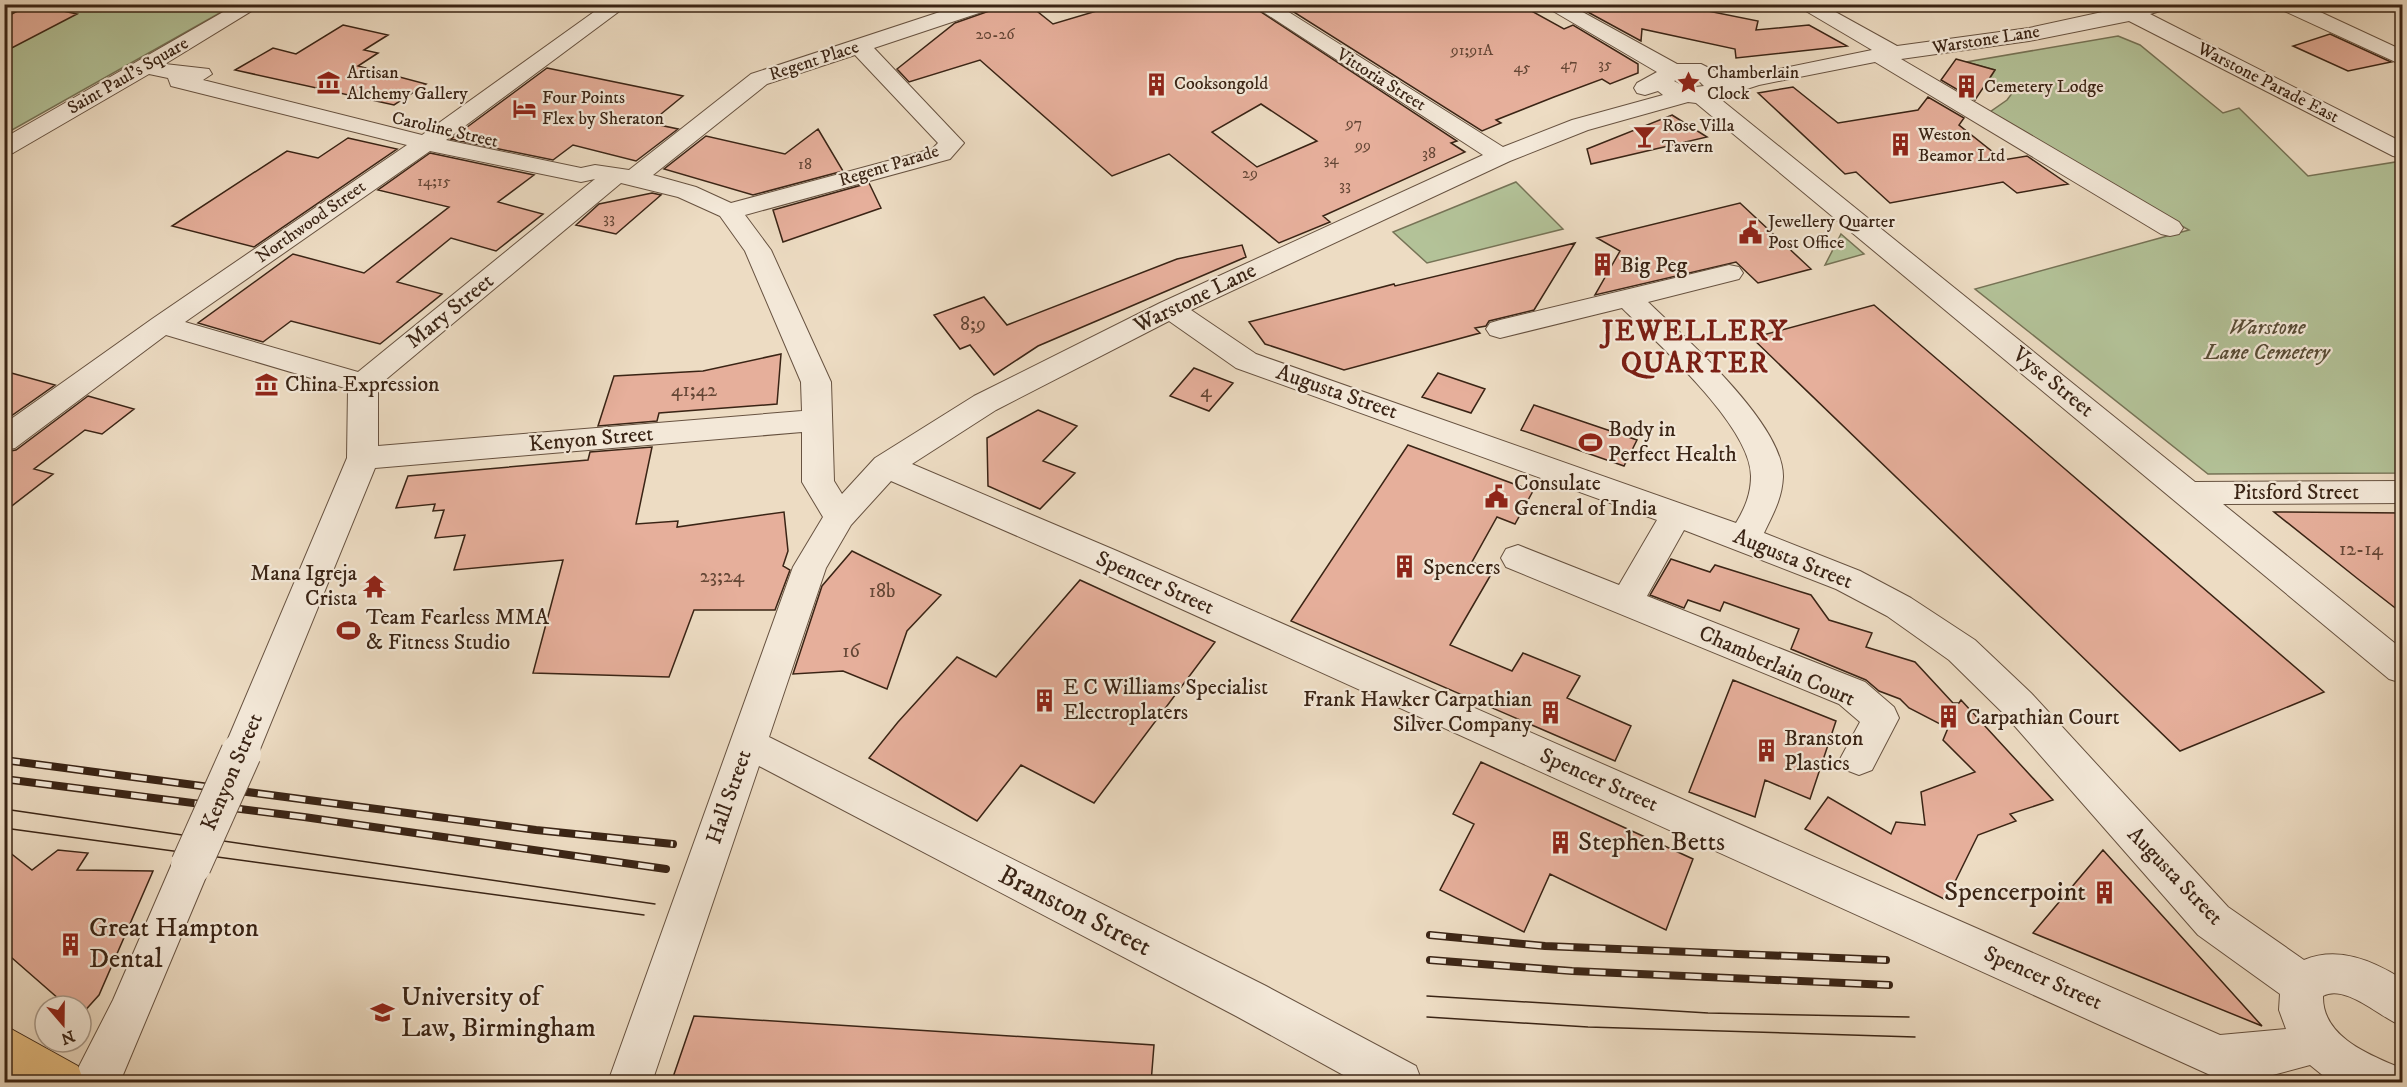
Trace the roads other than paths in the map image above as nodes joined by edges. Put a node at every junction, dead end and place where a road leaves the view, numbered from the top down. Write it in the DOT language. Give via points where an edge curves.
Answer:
graph roads {
  1 [pos="253,4"];
  2 [pos="619,4"];
  3 [pos="987,4"];
  4 [pos="1261,4"];
  5 [pos="1551,4"];
  6 [pos="1804,4"];
  7 [pos="2164,4"];
  8 [pos="2286,4"];
  9 [pos="2133,15"];
  10 [pos="859,46"];
  11 [pos="1888,55"];
  12 [pos="2403,58"];
  13 [pos="144,66"];
  14 [pos="1668,74"];
  15 [pos="1700,88"];
  16 [pos="1580,124"];
  17 [pos="435,137"];
  18 [pos="4,148"];
  19 [pos="2403,151"];
  20 [pos="1501,156"];
  21 [pos="615,175"];
  22 [pos="729,211"];
  23 [pos="2170,228"];
  24 [pos="1729,273"];
  25 [pos="1628,298"];
  26 [pos="1170,309"];
  27 [pos="162,325"];
  28 [pos="1500,329"];
  29 [pos="363,383"];
  30 [pos="818,420"];
  31 [pos="4,440"];
  32 [pos="363,458"];
  33 [pos="886,465"];
  34 [pos="2403,492"];
  35 [pos="2189,493"];
  36 [pos="1676,515"];
  37 [pos="840,517"];
  38 [pos="1745,539"];
  39 [pos="1518,558"];
  40 [pos="1626,602"];
  41 [pos="2403,669"];
  42 [pos="748,745"];
  43 [pos="1859,759"];
  44 [pos="2305,986"];
  45 [pos="2403,1005"];
  46 [pos="2316,1041"];
  47 [pos="4,1047"];
  48 [pos="62,1083"];
  49 [pos="93,1083"];
  50 [pos="630,1083"];
  51 [pos="1400,1083"];
  52 [pos="2380,1083"];
  1 -- 13 [label="street, Saint Paul's Square"];
  2 -- 17 [label="street, Northwood Street"];
  3 -- 10 [label="street, Regent Place"];
  4 -- 20 [label="street, Vittoria Street"];
  5 -- 14 [label="street"];
  6 -- 11 [label="street"];
  7 -- 9 [label="street, Warstone Lane"];
  8 -- 12 [label="street"];
  9 -- 11 [label="street, Warstone Lane"];
  9 -- 19 [label="street, Warstone Parade East"];
  10 -- 21 [label="street, Regent Place" via="759,79"];
  10 -- 22 [label="street, Regent Parade" via="952,143 941,154"];
  11 -- 15 [label="street, Warstone Lane"];
  11 -- 23 [label="street"];
  13 -- 17 [label="street, Caroline Street" via="180,74 179,81"];
  13 -- 18 [label="street, Saint Paul's Square"];
  14 -- 15 [label="street, Vyse Street" via="1666,87"];
  14 -- 16 [label="street, Warstone Lane"];
  15 -- 16 [label="street, Warstone Lane"];
  15 -- 35 [label="street, Vyse Street"];
  16 -- 20 [label="street, Warstone Lane"];
  17 -- 21 [label="street, Caroline Street" via="581,175"];
  17 -- 27 [label="street, Northwood Street"];
  20 -- 26 [label="street, Warstone Lane"];
  21 -- 22 [label="street, Caroline Street" via="687,192"];
  21 -- 29 [label="street, Mary Street"];
  22 -- 30 [label="street, Caroline Street" via="758,250 804,351 816,382"];
  24 -- 25 [label="street"];
  25 -- 28 [label="street"];
  25 -- 38 [label="street" via="1737,412 1764,453 1767,473 1762,506"];
  26 -- 33 [label="street, Warstone Lane" via="985,403"];
  26 -- 36 [label="street, Augusta Street" via="1246,361"];
  27 -- 29 [label="street"];
  27 -- 31 [label="street, Northwood Street"];
  29 -- 32 [label="street, Kenyon Street"];
  30 -- 32 [label="street, Kenyon Street"];
  30 -- 37 [label="street" via="818,482"];
  32 -- 49 [label="street, Kenyon Street, bridge" via="128,1015"];
  33 -- 37 [label="street, Warstone Lane"];
  33 -- 46 [label="street, Spencer Street" via="2219,1057 2270,1056"];
  34 -- 35 [label="street, Pitsford Street"];
  35 -- 41 [label="street, Vyse Street"];
  36 -- 38 [label="street, Augusta Street"];
  36 -- 40 [label="street"];
  37 -- 42 [label="street, Hall Street" via="810,567"];
  38 -- 44 [label="street, Augusta Street" via="1858,585 1899,607 1962,650 2018,704 2213,921"];
  39 -- 40 [label="street, Chamberlain Court"];
  40 -- 43 [label="street, Chamberlain Court" via="1852,693 1881,718"];
  42 -- 50 [label="street, Hall Street"];
  42 -- 51 [label="street, Branston Street" via="1251,1001"];
  44 -- 45 [label="street" via="2328,973 2345,974 2384,990"];
  44 -- 46 [label="street" via="2300,997 2301,1011"];
  46 -- 52 [label="street" via="2352,1071"];
  47 -- 48 [label="main road"];
}
